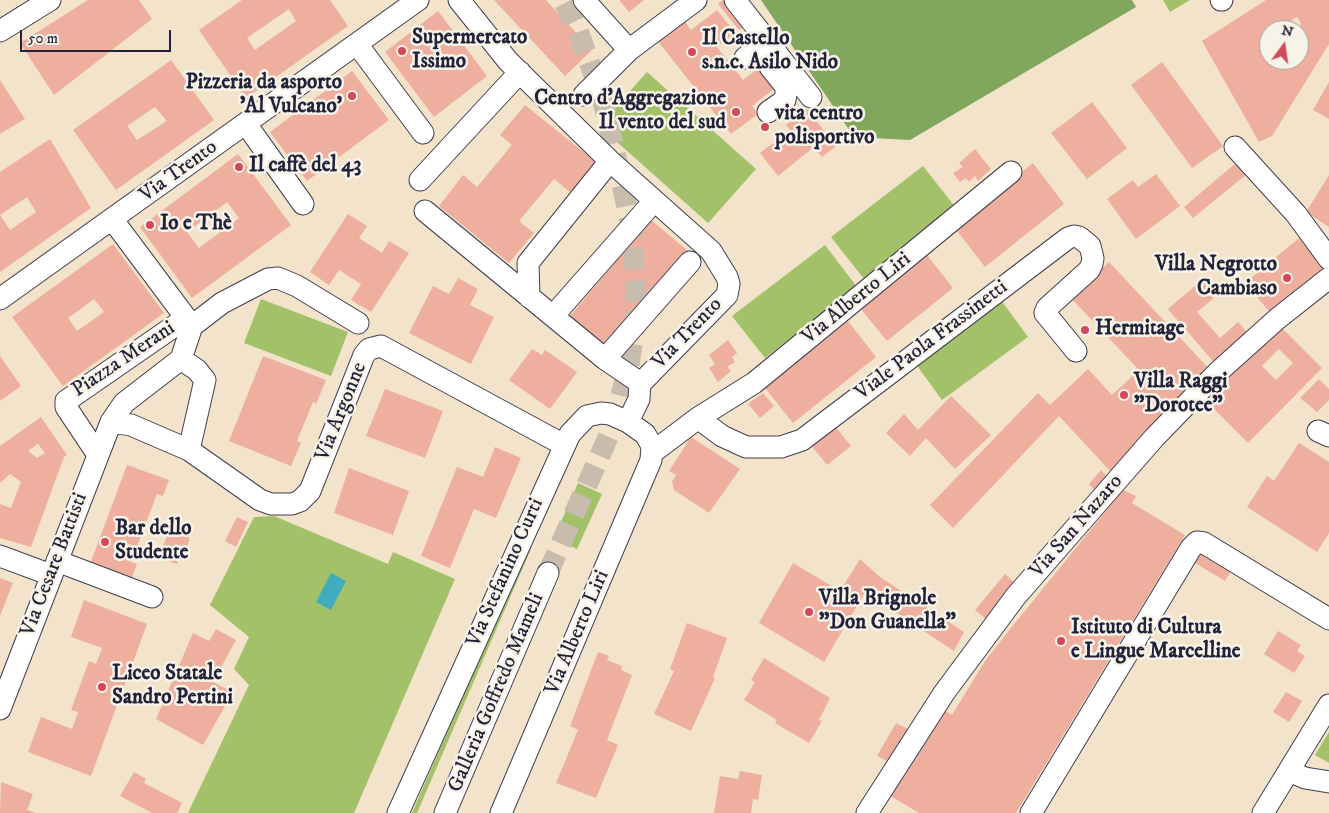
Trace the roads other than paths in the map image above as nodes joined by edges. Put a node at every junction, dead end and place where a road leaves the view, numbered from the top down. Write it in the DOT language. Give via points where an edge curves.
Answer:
graph roads {
  1 [pos="50,0"];
  2 [pos="418,0"];
  3 [pos="459,0"];
  4 [pos="584,0"];
  5 [pos="696,0"];
  6 [pos="735,0"];
  7 [pos="0,31"];
  8 [pos="356,44"];
  9 [pos="756,49"];
  10 [pos="629,50"];
  11 [pos="514,66"];
  12 [pos="584,95"];
  13 [pos="811,97"];
  14 [pos="768,112"];
  15 [pos="246,124"];
  16 [pos="423,134"];
  17 [pos="1235,147"];
  18 [pos="610,161"];
  19 [pos="1011,172"];
  20 [pos="420,180"];
  21 [pos="654,201"];
  22 [pos="303,204"];
  23 [pos="425,211"];
  24 [pos="112,219"];
  25 [pos="1329,259"];
  26 [pos="690,262"];
  27 [pos="1329,278"];
  28 [pos="530,297"];
  29 [pos="0,299"];
  30 [pos="553,316"];
  31 [pos="189,322"];
  32 [pos="358,324"];
  33 [pos="1076,351"];
  34 [pos="604,359"];
  35 [pos="190,365"];
  36 [pos="640,381"];
  37 [pos="698,418"];
  38 [pos="111,422"];
  39 [pos="628,422"];
  40 [pos="564,445"];
  41 [pos="189,450"];
  42 [pos="653,452"];
  43 [pos="98,455"];
  44 [pos="0,556"];
  45 [pos="54,568"];
  46 [pos="548,573"];
  47 [pos="152,597"];
  48 [pos="1329,619"];
  49 [pos="1329,705"];
  50 [pos="0,709"];
  51 [pos="1289,771"];
  52 [pos="1329,782"];
  53 [pos="1266,812"];
  54 [pos="398,813"];
  55 [pos="445,813"];
  56 [pos="501,813"];
  57 [pos="867,813"];
  58 [pos="1031,813"];
  1 -- 7 [label="street"];
  2 -- 8 [label="street, Via Trento"];
  3 -- 11 [label="street, Via Trento"];
  4 -- 10 [label="street"];
  5 -- 10 [label="street"];
  6 -- 9 [label="street"];
  8 -- 15 [label="street, Via Trento"];
  8 -- 16 [label="street"];
  9 -- 13 [label="street"];
  9 -- 14 [label="street" via="786,87 785,100"];
  10 -- 12 [label="street"];
  11 -- 18 [label="street, Via Trento"];
  11 -- 20 [label="street"];
  15 -- 22 [label="street"];
  15 -- 24 [label="street, Via Trento"];
  17 -- 25 [label="street" via="1296,214"];
  18 -- 21 [label="street, Via Trento"];
  18 -- 28 [label="street" via="528,262"];
  19 -- 37 [label="street, Via Alberto Liri" via="754,382"];
  21 -- 30 [label="street"];
  21 -- 36 [label="street, Via Trento" via="711,251 727,277 729,290"];
  23 -- 28 [label="street"];
  24 -- 29 [label="street, Via Trento"];
  24 -- 31 [label="street, Piazza Merani"];
  26 -- 34 [label="street, Via Trento"];
  27 -- 57 [label="street, Via San Nazaro" via="1277,319 1205,385 1154,438 1016,596 944,693"];
  28 -- 30 [label="street"];
  30 -- 34 [label="street"];
  31 -- 32 [label="street, Piazza Merani" via="268,278 278,278 298,286"];
  31 -- 35 [label="street, Piazza Merani"];
  31 -- 43 [label="street, Piazza Merani" via="66,401 66,407"];
  33 -- 37 [label="street, Viale Paola Frassinetti" via="1045,313 1092,264 1090,246 1074,236 802,440 780,447 746,447 722,436"];
  34 -- 36 [label="street, Via Trento"];
  35 -- 38 [label="street, Piazza Merani" via="124,403"];
  35 -- 41 [label="street" via="205,380 205,387"];
  36 -- 39 [label="street" via="640,398"];
  37 -- 42 [label="street"];
  38 -- 41 [label="street, Piazza Merani" via="131,425"];
  38 -- 43 [label="street, Via Cesare Battisti"];
  39 -- 40 [label="street, Via Stefanino Curti" via="602,412 587,416 575,426"];
  39 -- 42 [label="street, Via Stefanino Curti" via="650,439"];
  40 -- 41 [label="street, Via Argonne" via="381,346 369,349 364,355 310,491 300,501 283,506 260,500"];
  40 -- 54 [label="street, Via Stefanino Curti"];
  42 -- 56 [label="street, Via Alberto Liri"];
  43 -- 45 [label="street, Via Cesare Battisti"];
  44 -- 45 [label="street"];
  45 -- 47 [label="street"];
  45 -- 50 [label="street, Via Cesare Battisti"];
  46 -- 55 [label="street, Galleria Goffredo Mameli"];
  48 -- 58 [label="street" via="1204,543 1197,542"];
  49 -- 51 [label="street"];
  51 -- 52 [label="street" via="1305,778"];
  51 -- 53 [label="street"];
}
